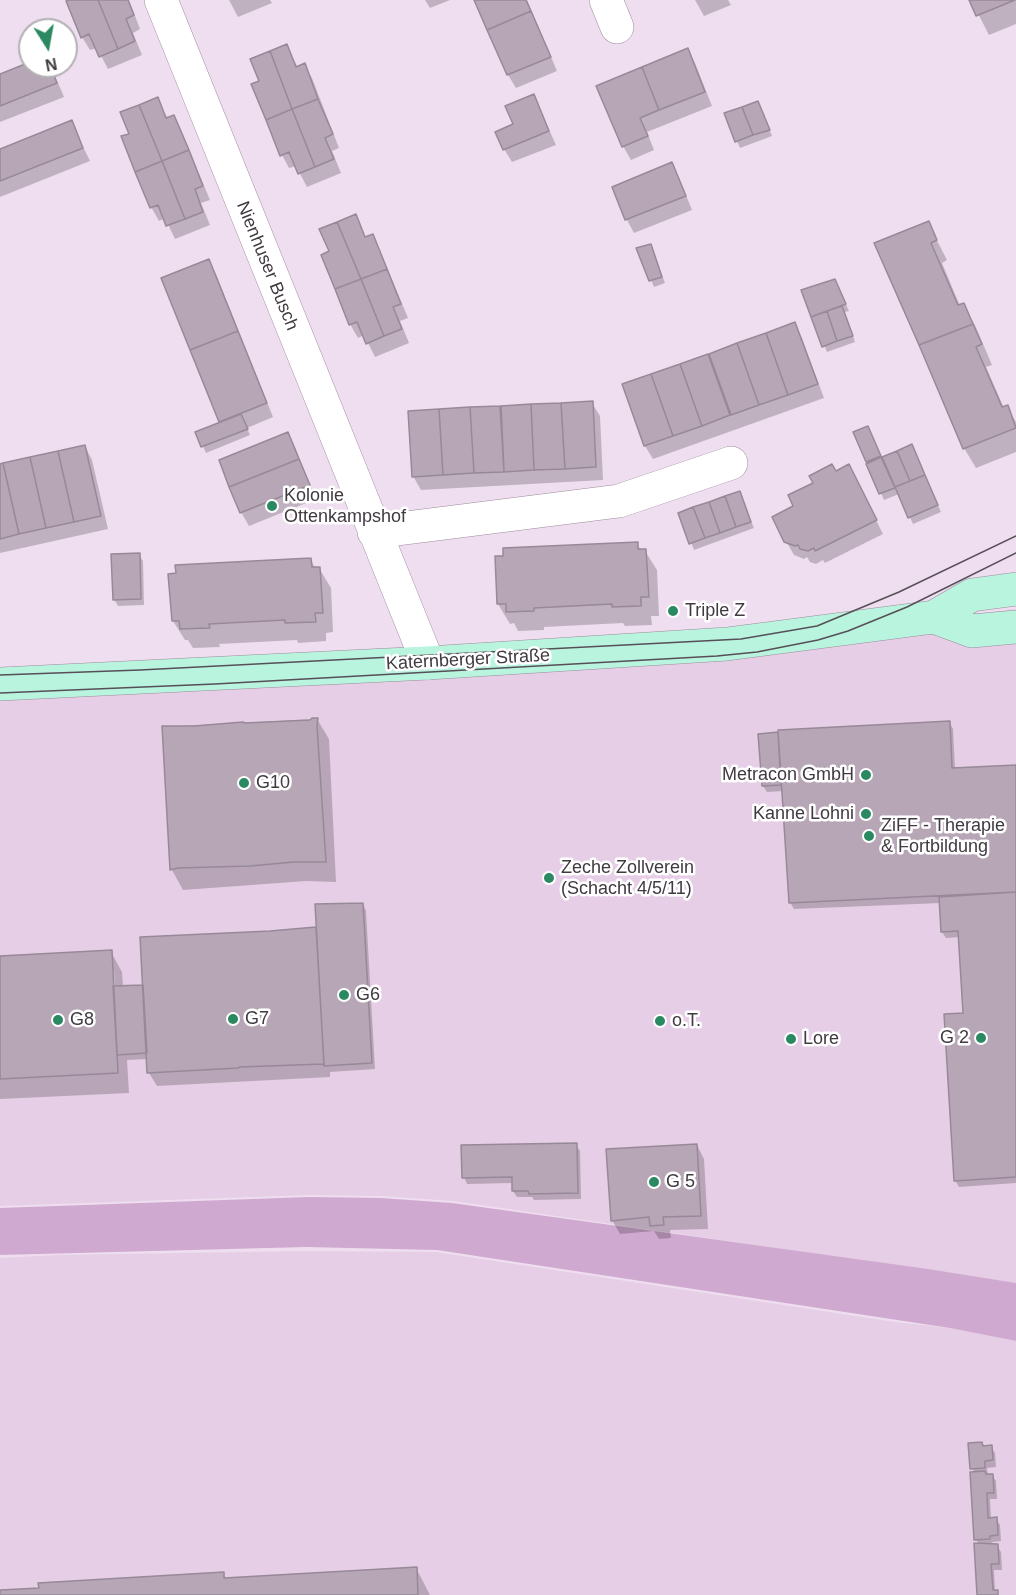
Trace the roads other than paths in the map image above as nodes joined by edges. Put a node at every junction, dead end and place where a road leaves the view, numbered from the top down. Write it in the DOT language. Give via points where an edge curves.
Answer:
graph roads {
  1 [pos="161,0"];
  2 [pos="731,463"];
  3 [pos="374,532"];
  4 [pos="1016,589"];
  5 [pos="934,617"];
  6 [pos="1016,627"];
  7 [pos="429,663"];
  8 [pos="0,684"];
  1 -- 3 [label="street, Nienhuser Busch"];
  2 -- 3 [label="street" via="619,501"];
  3 -- 7 [label="street, Nienhuser Busch"];
  4 -- 5 [label="main road, Katernberger Straße" via="972,595"];
  5 -- 6 [label="main road, Katernberger Straße" via="972,631"];
  5 -- 7 [label="main road, Katernberger Straße" via="728,644"];
  7 -- 8 [label="main road, Katernberger Straße"];
}
